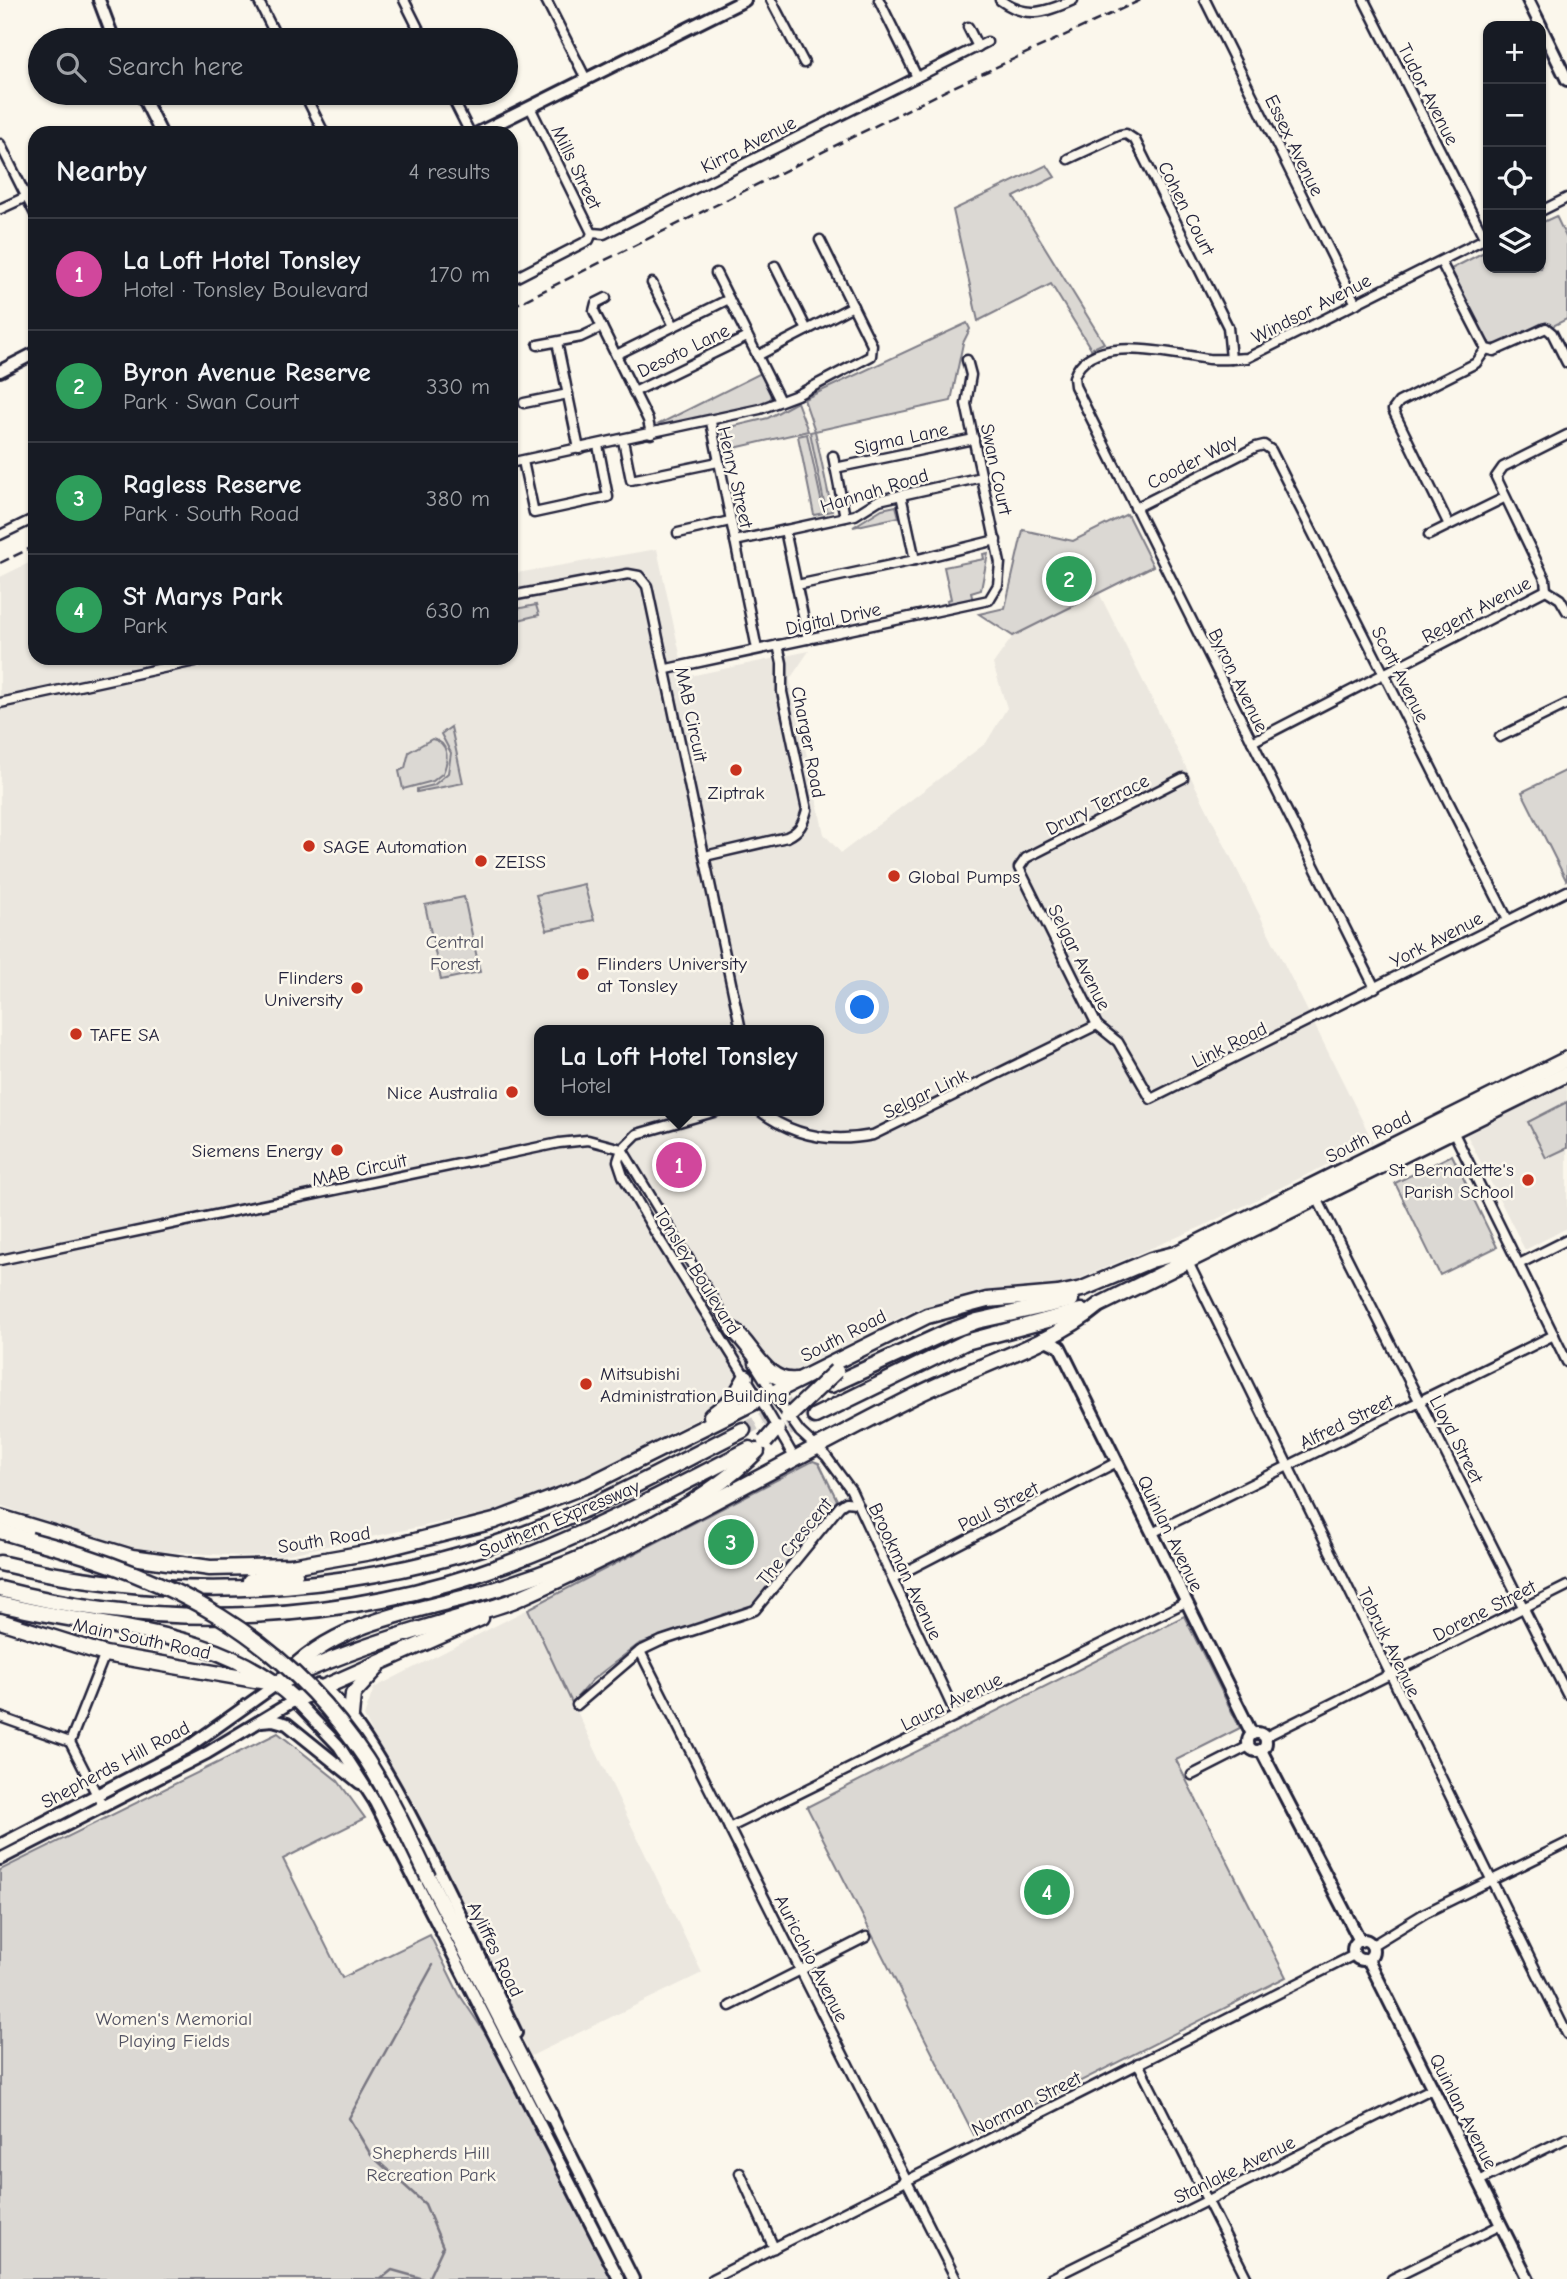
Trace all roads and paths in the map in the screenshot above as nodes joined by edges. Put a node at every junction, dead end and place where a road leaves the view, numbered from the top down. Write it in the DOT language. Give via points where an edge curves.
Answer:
graph roads {
  1 [pos="99,0"];
  2 [pos="258,0"];
  3 [pos="404,0"];
  4 [pos="546,0"];
  5 [pos="744,0"];
  6 [pos="772,0"];
  7 [pos="879,0"];
  8 [pos="1000,0"];
  9 [pos="1073,0"];
  10 [pos="1205,0"];
  11 [pos="1364,0"];
  12 [pos="1528,0"];
  13 [pos="1538,21"];
  14 [pos="968,27"];
  15 [pos="110,28"];
  16 [pos="272,28"];
  17 [pos="418,28"];
  18 [pos="1546,36"];
  19 [pos="988,42"];
  20 [pos="978,47"];
  21 [pos="804,63"];
  22 [pos="916,77"];
  23 [pos="586,79"];
  24 [pos="1567,80"];
  25 [pos="147,105"];
  26 [pos="310,105"];
  27 [pos="456,105"];
  28 [pos="530,107"];
  29 [pos="158,126"];
  30 [pos="320,126"];
  31 [pos="466,126"];
  32 [pos="492,126"];
  33 [pos="0,144"];
  34 [pos="1068,159"];
  35 [pos="26,197"];
  36 [pos="1567,198"];
  37 [pos="28,201"];
  38 [pos="0,209"];
  39 [pos="1543,210"];
  40 [pos="1483,232"];
  41 [pos="591,236"];
  42 [pos="820,240"];
  43 [pos="1483,240"];
  44 [pos="1441,261"];
  45 [pos="775,266"];
  46 [pos="716,273"];
  47 [pos="518,276"];
  48 [pos="652,283"];
  49 [pos="606,298"];
  50 [pos="729,299"];
  51 [pos="1356,304"];
  52 [pos="853,306"];
  53 [pos="674,326"];
  54 [pos="602,327"];
  55 [pos="807,330"];
  56 [pos="747,337"];
  57 [pos="557,342"];
  58 [pos="538,345"];
  59 [pos="1486,349"];
  60 [pos="616,355"];
  61 [pos="757,356"];
  62 [pos="28,357"];
  63 [pos="1231,359"];
  64 [pos="967,360"];
  65 [pos="1567,363"];
  66 [pos="0,371"];
  67 [pos="1075,386"];
  68 [pos="634,392"];
  69 [pos="568,394"];
  70 [pos="780,401"];
  71 [pos="524,403"];
  72 [pos="711,422"];
  73 [pos="651,434"];
  74 [pos="1567,435"];
  75 [pos="974,439"];
  76 [pos="623,440"];
  77 [pos="598,445"];
  78 [pos="1265,445"];
  79 [pos="579,449"];
  80 [pos="833,456"];
  81 [pos="719,462"];
  82 [pos="835,468"];
  83 [pos="982,477"];
  84 [pos="901,495"];
  85 [pos="1504,498"];
  86 [pos="1135,508"];
  87 [pos="845,517"];
  88 [pos="28,521"];
  89 [pos="730,521"];
  90 [pos="1449,525"];
  91 [pos="785,530"];
  92 [pos="678,533"];
  93 [pos="0,535"];
  94 [pos="1429,535"];
  95 [pos="996,540"];
  96 [pos="735,541"];
  97 [pos="915,560"];
  98 [pos="797,585"];
  99 [pos="998,585"];
  100 [pos="1546,590"];
  101 [pos="518,595"];
  102 [pos="1567,611"];
  103 [pos="808,639"];
  104 [pos="778,645"];
  105 [pos="757,649"];
  106 [pos="176,665"];
  107 [pos="667,669"];
  108 [pos="1384,675"];
  109 [pos="0,703"];
  110 [pos="1567,704"];
  111 [pos="1500,737"];
  112 [pos="1252,742"];
  113 [pos="1183,778"];
  114 [pos="705,856"];
  115 [pos="1026,858"];
  116 [pos="1567,891"];
  117 [pos="1508,920"];
  118 [pos="1375,988"];
  119 [pos="1320,1016"];
  120 [pos="740,1025"];
  121 [pos="1097,1025"];
  122 [pos="1567,1059"];
  123 [pos="1567,1074"];
  124 [pos="1151,1099"];
  125 [pos="699,1116"];
  126 [pos="768,1116"];
  127 [pos="1449,1125"];
  128 [pos="622,1149"];
  129 [pos="1315,1193"];
  130 [pos="1567,1240"];
  131 [pos="1181,1258"];
  132 [pos="0,1260"];
  133 [pos="1519,1265"];
  134 [pos="1100,1305"];
  135 [pos="1066,1327"];
  136 [pos="733,1330"];
  137 [pos="1554,1335"];
  138 [pos="881,1337"];
  139 [pos="1042,1338"];
  140 [pos="1059,1346"];
  141 [pos="1567,1362"];
  142 [pos="746,1377"];
  143 [pos="796,1380"];
  144 [pos="831,1385"];
  145 [pos="768,1398"];
  146 [pos="1421,1401"];
  147 [pos="815,1416"];
  148 [pos="788,1417"];
  149 [pos="703,1429"];
  150 [pos="743,1430"];
  151 [pos="780,1433"];
  152 [pos="817,1447"];
  153 [pos="750,1449"];
  154 [pos="795,1459"];
  155 [pos="1117,1462"];
  156 [pos="1286,1468"];
  157 [pos="856,1503"];
  158 [pos="0,1517"];
  159 [pos="494,1521"];
  160 [pos="0,1531"];
  161 [pos="1152,1533"];
  162 [pos="0,1563"];
  163 [pos="893,1578"];
  164 [pos="1567,1586"];
  165 [pos="189,1588"];
  166 [pos="0,1589"];
  167 [pos="513,1601"];
  168 [pos="1186,1602"];
  169 [pos="0,1604"];
  170 [pos="1524,1608"];
  171 [pos="0,1621"];
  172 [pos="640,1651"];
  173 [pos="104,1654"];
  174 [pos="392,1657"];
  175 [pos="1389,1675"];
  176 [pos="279,1683"];
  177 [pos="321,1687"];
  178 [pos="1567,1694"];
  179 [pos="295,1700"];
  180 [pos="577,1705"];
  181 [pos="280,1708"];
  182 [pos="351,1716"];
  183 [pos="956,1716"];
  184 [pos="0,1717"];
  185 [pos="260,1721"];
  186 [pos="1265,1737"];
  187 [pos="1251,1740"];
  188 [pos="70,1742"];
  189 [pos="1261,1750"];
  190 [pos="1192,1775"];
  191 [pos="368,1789"];
  192 [pos="97,1796"];
  193 [pos="103,1807"];
  194 [pos="729,1828"];
  195 [pos="1567,1843"];
  196 [pos="0,1845"];
  197 [pos="0,1859"];
  198 [pos="1491,1880"];
  199 [pos="866,1937"];
  200 [pos="1360,1941"];
  201 [pos="1371,1946"];
  202 [pos="1354,1955"];
  203 [pos="1368,1959"];
  204 [pos="801,1970"];
  205 [pos="730,2006"];
  206 [pos="1567,2034"];
  207 [pos="1138,2063"];
  208 [pos="1433,2088"];
  209 [pos="550,2115"];
  210 [pos="1567,2138"];
  211 [pos="740,2173"];
  212 [pos="907,2181"];
  213 [pos="1479,2181"];
  214 [pos="1207,2200"];
  215 [pos="1501,2225"];
  216 [pos="774,2248"];
  217 [pos="619,2279"];
  218 [pos="633,2279"];
  219 [pos="712,2279"];
  220 [pos="956,2279"];
  221 [pos="1049,2279"];
  222 [pos="1247,2279"];
  223 [pos="1392,2279"];
  224 [pos="1528,2279"];
  1 -- 15 [label="main road"];
  2 -- 16 [label="street"];
  3 -- 17 [label="street"];
  4 -- 23 [label="street"];
  5 -- 23 [label="main road"];
  6 -- 21 [label="street"];
  7 -- 22 [label="street"];
  8 -- 9 [label="street" via="1024,14 1051,11"];
  10 -- 51 [label="street, Essex Avenue"];
  11 -- 40 [label="street, Tudor Avenue"];
  12 -- 13 [label="main road"];
  14 -- 20 [label="street"];
  18 -- 24 [label="main road"];
  19 -- 20 [label="street, Kirra Avenue"];
  20 -- 22 [label="street, Kirra Avenue"];
  22 -- 41 [label="street, Kirra Avenue" via="604,234"];
  23 -- 28 [label="main road"];
  25 -- 29 [label="main road"];
  26 -- 30 [label="street"];
  27 -- 31 [label="street"];
  28 -- 32 [label="main road"];
  28 -- 41 [label="street, Mills Street"];
  33 -- 35 [label="street"];
  34 -- 63 [label="street, Cohen Court" via="1120,135 1135,140 1228,327"];
  35 -- 37 [label="street"];
  35 -- 38 [label="street"];
  36 -- 39 [label="street"];
  41 -- 47 [label="street, Kirra Avenue"];
  42 -- 52 [label="street"];
  43 -- 44 [label="street, Windsor Avenue"];
  44 -- 51 [label="street, Windsor Avenue"];
  44 -- 59 [label="street"];
  45 -- 55 [label="street"];
  46 -- 50 [label="street"];
  48 -- 53 [label="street"];
  49 -- 54 [label="street" via="596,303 594,311"];
  50 -- 53 [label="street"];
  50 -- 56 [label="street"];
  51 -- 63 [label="street, Windsor Avenue" via="1247,358"];
  52 -- 55 [label="street"];
  52 -- 70 [label="street" via="872,345 871,356"];
  53 -- 60 [label="street"];
  54 -- 57 [label="street"];
  54 -- 60 [label="street"];
  55 -- 61 [label="street"];
  56 -- 61 [label="street"];
  56 -- 68 [label="street, Desoto Lane"];
  57 -- 58 [label="street"];
  57 -- 69 [label="street"];
  59 -- 65 [label="street" via="1494,351 1546,328"];
  59 -- 90 [label="street" via="1476,363 1399,402 1393,410"];
  60 -- 68 [label="street"];
  61 -- 70 [label="street"];
  62 -- 66 [label="main road"];
  63 -- 67 [label="street, Windsor Avenue" via="1109,350 1076,371"];
  64 -- 75 [label="street, Swan Court" via="971,375 967,404"];
  67 -- 86 [label="street, Byron Avenue"];
  68 -- 73 [label="street"];
  69 -- 71 [label="street"];
  69 -- 79 [label="street"];
  70 -- 72 [label="street"];
  72 -- 73 [label="street, Henry Street"];
  72 -- 81 [label="street, Henry Street"];
  73 -- 76 [label="street, Henry Street"];
  74 -- 85 [label="street" via="1498,471 1497,483"];
  75 -- 82 [label="street, Sigma Lane"];
  75 -- 83 [label="street, Swan Court"];
  76 -- 77 [label="street, Henry Street"];
  76 -- 81 [label="street" via="631,480"];
  77 -- 79 [label="street, Henry Street"];
  77 -- 79 [label="street, Henry Street" via="608,497 534,513 518,461"];
  78 -- 86 [label="street, Cooder Way"];
  78 -- 108 [label="street, Scott Avenue"];
  80 -- 82 [label="street"];
  81 -- 89 [label="street, Henry Street"];
  82 -- 87 [label="street"];
  83 -- 84 [label="street, Hannah Road"];
  83 -- 95 [label="street, Swan Court"];
  84 -- 87 [label="street, Hannah Road"];
  84 -- 97 [label="street"];
  85 -- 90 [label="street"];
  85 -- 100 [label="street" via="1545,579"];
  86 -- 112 [label="street, Byron Avenue"];
  87 -- 91 [label="street, Hannah Road"];
  88 -- 93 [label="street"];
  89 -- 92 [label="street"];
  89 -- 96 [label="street, Henry Street"];
  90 -- 94 [label="street"];
  91 -- 96 [label="street, Hannah Road"];
  91 -- 98 [label="street"];
  95 -- 97 [label="street"];
  95 -- 99 [label="street, Swan Court"];
  96 -- 105 [label="street, Henry Street"];
  97 -- 98 [label="street"];
  98 -- 103 [label="street"];
  99 -- 103 [label="street, Digital Drive" via="989,600"];
  100 -- 102 [label="street" via="1560,599"];
  100 -- 108 [label="street, Regent Avenue"];
  101 -- 107 [label="street, MAB Circuit" via="628,574 639,576 647,586"];
  103 -- 104 [label="street, Digital Drive"];
  104 -- 105 [label="street, Digital Drive"];
  104 -- 114 [label="street, Charger Road" via="782,692 807,810 803,824 787,837"];
  105 -- 107 [label="street, Digital Drive"];
  106 -- 109 [label="street"];
  107 -- 114 [label="street, MAB Circuit"];
  108 -- 112 [label="street, Regent Avenue"];
  108 -- 117 [label="street, Scott Avenue"];
  110 -- 111 [label="street"];
  112 -- 118 [label="street, Byron Avenue"];
  113 -- 115 [label="street, Drury Terrace"];
  114 -- 120 [label="street, MAB Circuit"];
  115 -- 121 [label="street, Selgar Avenue" via="1020,875"];
  116 -- 117 [label="street, York Avenue"];
  117 -- 118 [label="street, York Avenue"];
  118 -- 119 [label="street, York Avenue"];
  119 -- 124 [label="street, Link Road"];
  121 -- 124 [label="street, Selgar Avenue" via="1118,1042"];
  121 -- 126 [label="street, Selgar Link" via="873,1135 819,1138"];
  122 -- 127 [label="highway, South Road"];
  123 -- 127 [label="highway, South Road"];
  125 -- 128 [label="street" via="646,1130"];
  127 -- 129 [label="highway, South Road"];
  127 -- 133 [label="street"];
  128 -- 132 [label="street, MAB Circuit" via="588,1140 559,1143"];
  128 -- 136 [label="street, Tonsley Boulevard"];
  128 -- 142 [label="street, Tonsley Boulevard" via="618,1161 623,1176"];
  129 -- 131 [label="highway, South Road"];
  129 -- 146 [label="street, Lloyd Street"];
  130 -- 133 [label="street"];
  131 -- 134 [label="highway, South Road"];
  131 -- 138 [label="highway, South Road" via="1151,1260 1070,1292 947,1309"];
  131 -- 144 [label="highway" via="1092,1293 947,1332"];
  131 -- 156 [label="street, Tobruk Avenue"];
  133 -- 137 [label="street"];
  134 -- 135 [label="highway, South Road"];
  134 -- 147 [label="highway" via="966,1342"];
  135 -- 139 [label="highway, South Road"];
  135 -- 140 [label="main road"];
  136 -- 143 [label="highway" via="775,1376"];
  136 -- 145 [label="street, Tonsley Boulevard"];
  137 -- 141 [label="street"];
  137 -- 146 [label="street, Alfred Street"];
  138 -- 143 [label="highway, South Road"];
  138 -- 148 [label="highway, bridge" via="836,1371"];
  139 -- 140 [label="main road"];
  139 -- 152 [label="highway, South Road"];
  140 -- 155 [label="main road, Quinlan Avenue"];
  142 -- 145 [label="street, Tonsley Boulevard"];
  142 -- 149 [label="highway" via="739,1392"];
  143 -- 145 [label="highway, South Road"];
  145 -- 148 [label="street, Tonsley Boulevard, bridge"];
  145 -- 149 [label="highway, South Road"];
  145 -- 151 [label="street, Tonsley Boulevard, bridge"];
  146 -- 156 [label="street, Alfred Street"];
  146 -- 170 [label="street, Lloyd Street"];
  148 -- 151 [label="highway, bridge"];
  148 -- 152 [label="street, Tonsley Boulevard, bridge"];
  149 -- 159 [label="highway, South Road" via="590,1484"];
  150 -- 165 [label="highway, Southern Expressway" via="569,1517 447,1559 319,1584"];
  151 -- 154 [label="street, Tonsley Boulevard"];
  151 -- 176 [label="highway, bridge" via="693,1501 572,1561 340,1637 304,1659"];
  152 -- 154 [label="highway, South Road"];
  152 -- 157 [label="street, Brookman Avenue" via="843,1478"];
  153 -- 166 [label="highway, Southern Expressway" via="555,1545 480,1573 390,1597 241,1614 150,1613"];
  154 -- 167 [label="highway, South Road"];
  155 -- 161 [label="main road, Quinlan Avenue"];
  155 -- 163 [label="street, Paul Street"];
  156 -- 161 [label="street, Alfred Street"];
  156 -- 175 [label="street, Tobruk Avenue"];
  157 -- 163 [label="street, Brookman Avenue"];
  157 -- 172 [label="street, The Crescent" via="839,1507 755,1610"];
  158 -- 159 [label="highway, South Road" via="117,1553 210,1567 291,1566 371,1552"];
  159 -- 165 [label="highway" via="427,1545 344,1566"];
  160 -- 209 [label="highway, bridge" via="103,1559 158,1581 229,1621 284,1665 333,1715 392,1803"];
  161 -- 168 [label="main road, Quinlan Avenue"];
  162 -- 165 [label="highway, Southern Expressway" via="81,1578"];
  163 -- 183 [label="street, Brookman Avenue"];
  164 -- 170 [label="street, Dorene Street"];
  167 -- 174 [label="highway, South Road"];
  167 -- 176 [label="highway, South Road" via="331,1661"];
  168 -- 183 [label="street, Laura Avenue"];
  168 -- 187 [label="main road, Quinlan Avenue"];
  169 -- 176 [label="highway, Ayliffes Road" via="195,1644"];
  170 -- 175 [label="street, Dorene Street"];
  170 -- 178 [label="street, Lloyd Street"];
  171 -- 173 [label="highway, Main South Road"];
  172 -- 180 [label="street, The Crescent"];
  172 -- 194 [label="street, Auricchio Avenue"];
  173 -- 176 [label="highway, Main South Road"];
  173 -- 188 [label="street"];
  174 -- 177 [label="highway, South Road"];
  174 -- 182 [label="highway" via="354,1691"];
  175 -- 186 [label="street, Dorene Street"];
  175 -- 198 [label="street, Tobruk Avenue"];
  176 -- 177 [label="main road" via="303,1681"];
  176 -- 179 [label="highway, Ayliffes Road"];
  176 -- 192 [label="main road, Shepherds Hill Road" via="187,1748"];
  177 -- 179 [label="highway, South Road"];
  177 -- 182 [label="main road, Ayliffes Road"];
  179 -- 181 [label="main road, South Road"];
  179 -- 191 [label="main road, Ayliffes Road" via="332,1738"];
  181 -- 185 [label="main road, Shepherds Hill Road"];
  182 -- 209 [label="main road, Ayliffes Road" via="386,1772 457,1913"];
  183 -- 194 [label="street, Laura Avenue"];
  184 -- 188 [label="street"];
  185 -- 191 [label="main road" via="287,1724"];
  185 -- 193 [label="main road, Shepherds Hill Road"];
  186 -- 187 [label="main road" via="1261,1733"];
  186 -- 189 [label="main road"];
  187 -- 189 [label="main road"];
  187 -- 190 [label="street"];
  188 -- 192 [label="street"];
  189 -- 200 [label="main road"];
  191 -- 217 [label="main road, Ayliffes Road"];
  192 -- 193 [label="street"];
  192 -- 196 [label="main road, Shepherds Hill Road"];
  193 -- 197 [label="main road, Shepherds Hill Road"];
  194 -- 204 [label="street, Auricchio Avenue"];
  195 -- 198 [label="street"];
  198 -- 201 [label="street"];
  198 -- 206 [label="street, Tobruk Avenue"];
  199 -- 204 [label="street"];
  200 -- 201 [label="main road"];
  200 -- 202 [label="main road" via="1353,1948"];
  201 -- 203 [label="main road"];
  202 -- 203 [label="main road"];
  202 -- 207 [label="street, Norman Street"];
  203 -- 208 [label="main road, Quinlan Avenue"];
  204 -- 205 [label="street"];
  204 -- 212 [label="street, Auricchio Avenue"];
  207 -- 212 [label="street, Norman Street"];
  207 -- 214 [label="street"];
  208 -- 213 [label="main road, Quinlan Avenue"];
  208 -- 214 [label="street, Stanlake Avenue"];
  209 -- 218 [label="main road, Ayliffes Road"];
  210 -- 213 [label="street"];
  211 -- 216 [label="street"];
  212 -- 216 [label="street, Norman Street"];
  212 -- 220 [label="street, Auricchio Avenue"];
  213 -- 215 [label="main road, Quinlan Avenue"];
  214 -- 221 [label="street, Stanlake Avenue"];
  214 -- 222 [label="street"];
  215 -- 223 [label="street"];
  215 -- 224 [label="main road, Quinlan Avenue"];
  216 -- 219 [label="street, Norman Street"];
}
